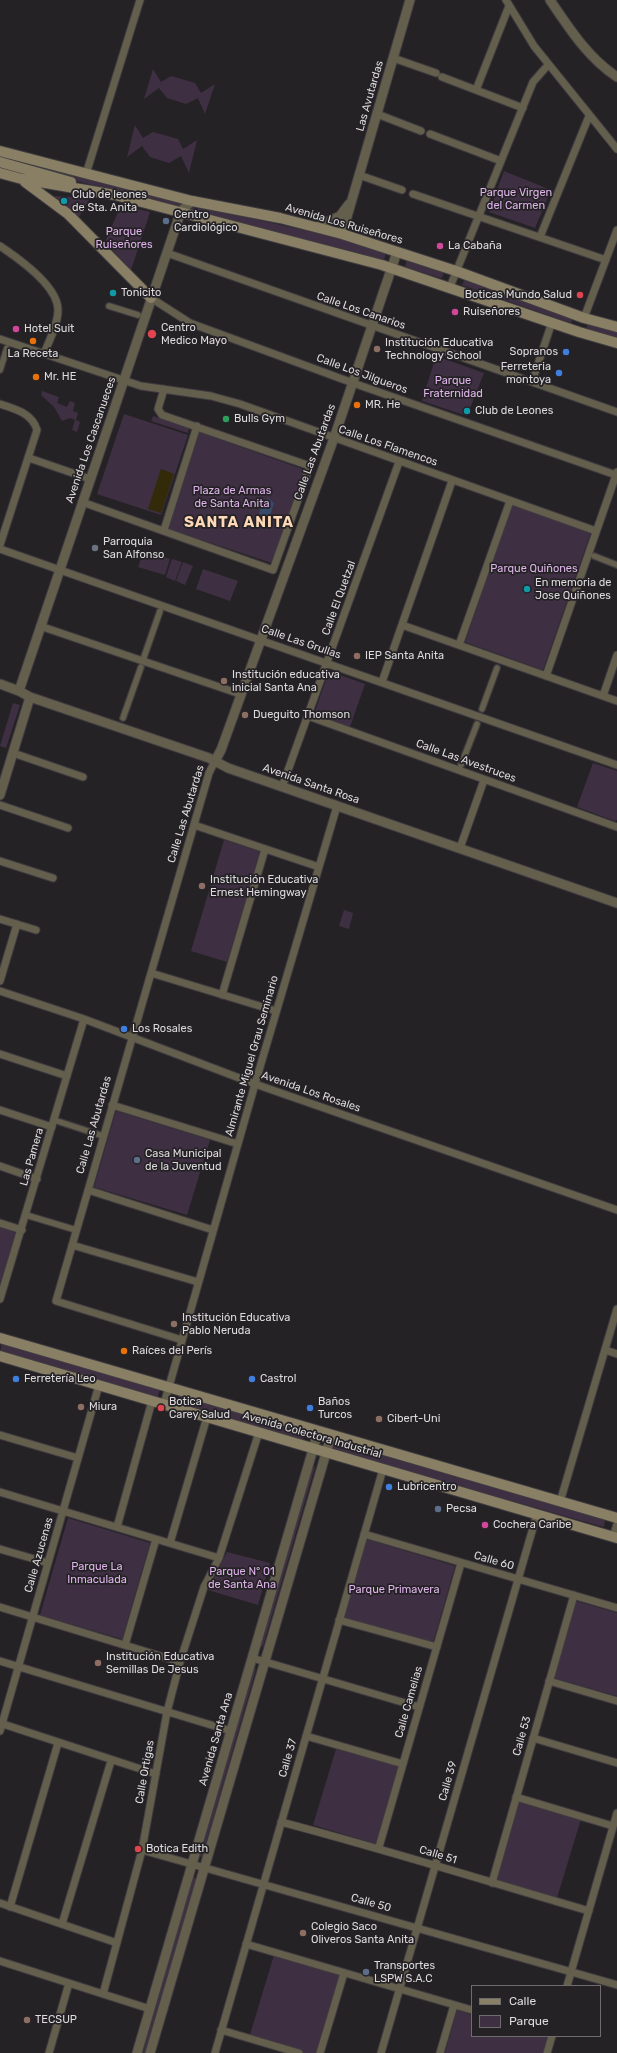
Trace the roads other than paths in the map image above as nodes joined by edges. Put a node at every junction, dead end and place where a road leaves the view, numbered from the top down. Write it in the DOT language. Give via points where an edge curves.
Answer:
graph roads {
  1 [pos="140,0"];
  2 [pos="410,0"];
  3 [pos="551,1"];
  4 [pos="507,3"];
  5 [pos="393,58"];
  6 [pos="548,64"];
  7 [pos="617,77"];
  8 [pos="476,90"];
  9 [pos="523,108"];
  10 [pos="377,114"];
  11 [pos="589,116"];
  12 [pos="421,131"];
  13 [pos="430,134"];
  14 [pos="617,149"];
  15 [pos="0,152"];
  16 [pos="0,161"];
  17 [pos="501,161"];
  18 [pos="58,167"];
  19 [pos="0,173"];
  20 [pos="86,174"];
  21 [pos="359,175"];
  22 [pos="22,179"];
  23 [pos="402,190"];
  24 [pos="413,194"];
  25 [pos="115,195"];
  26 [pos="352,198"];
  27 [pos="192,201"];
  28 [pos="181,211"];
  29 [pos="479,216"];
  30 [pos="316,227"];
  31 [pos="617,230"];
  32 [pos="342,234"];
  33 [pos="540,237"];
  34 [pos="0,246"];
  35 [pos="397,252"];
  36 [pos="167,253"];
  37 [pos="606,260"];
  38 [pos="391,267"];
  39 [pos="456,271"];
  40 [pos="450,287"];
  41 [pos="151,298"];
  42 [pos="109,306"];
  43 [pos="138,315"];
  44 [pos="584,318"];
  45 [pos="552,322"];
  46 [pos="372,327"];
  47 [pos="617,327"];
  48 [pos="0,339"];
  49 [pos="617,343"];
  50 [pos="8,348"];
  51 [pos="44,354"];
  52 [pos="0,370"];
  53 [pos="123,380"];
  54 [pos="532,382"];
  55 [pos="353,383"];
  56 [pos="164,389"];
  57 [pos="0,404"];
  58 [pos="617,412"];
  59 [pos="197,426"];
  60 [pos="334,438"];
  61 [pos="29,458"];
  62 [pos="399,462"];
  63 [pos="616,473"];
  64 [pos="90,479"];
  65 [pos="452,481"];
  66 [pos="510,501"];
  67 [pos="82,502"];
  68 [pos="164,530"];
  69 [pos="596,531"];
  70 [pos="0,545"];
  71 [pos="0,549"];
  72 [pos="594,556"];
  73 [pos="617,565"];
  74 [pos="59,569"];
  75 [pos="160,611"];
  76 [pos="402,625"];
  77 [pos="40,626"];
  78 [pos="260,640"];
  79 [pos="459,645"];
  80 [pos="617,655"];
  81 [pos="144,657"];
  82 [pos="327,663"];
  83 [pos="141,667"];
  84 [pos="497,668"];
  85 [pos="546,676"];
  86 [pos="382,682"];
  87 [pos="0,684"];
  88 [pos="19,691"];
  89 [pos="240,694"];
  90 [pos="603,696"];
  91 [pos="30,697"];
  92 [pos="617,701"];
  93 [pos="482,709"];
  94 [pos="308,716"];
  95 [pos="124,718"];
  96 [pos="477,724"];
  97 [pos="12,753"];
  98 [pos="215,761"];
  99 [pos="461,765"];
  100 [pos="617,765"];
  101 [pos="83,777"];
  102 [pos="484,780"];
  103 [pos="282,787"];
  104 [pos="0,795"];
  105 [pos="0,805"];
  106 [pos="337,806"];
  107 [pos="194,825"];
  108 [pos="68,828"];
  109 [pos="617,828"];
  110 [pos="460,848"];
  111 [pos="265,849"];
  112 [pos="0,861"];
  113 [pos="319,867"];
  114 [pos="52,878"];
  115 [pos="617,903"];
  116 [pos="0,919"];
  117 [pos="17,924"];
  118 [pos="36,930"];
  119 [pos="151,974"];
  120 [pos="0,981"];
  121 [pos="0,991"];
  122 [pos="222,995"];
  123 [pos="276,1011"];
  124 [pos="84,1019"];
  125 [pos="132,1038"];
  126 [pos="0,1054"];
  127 [pos="67,1076"];
  128 [pos="255,1084"];
  129 [pos="112,1105"];
  130 [pos="0,1110"];
  131 [pos="54,1120"];
  132 [pos="52,1128"];
  133 [pos="103,1136"];
  134 [pos="238,1144"];
  135 [pos="0,1166"];
  136 [pos="37,1179"];
  137 [pos="88,1190"];
  138 [pos="617,1210"];
  139 [pos="26,1215"];
  140 [pos="0,1223"];
  141 [pos="22,1230"];
  142 [pos="76,1230"];
  143 [pos="213,1230"];
  144 [pos="72,1245"];
  145 [pos="198,1282"];
  146 [pos="0,1300"];
  147 [pos="617,1309"];
  148 [pos="0,1338"];
  149 [pos="182,1340"];
  150 [pos="605,1350"];
  151 [pos="617,1354"];
  152 [pos="0,1356"];
  153 [pos="100,1385"];
  154 [pos="169,1388"];
  155 [pos="152,1401"];
  156 [pos="164,1404"];
  157 [pos="207,1417"];
  158 [pos="260,1432"];
  159 [pos="318,1432"];
  160 [pos="0,1435"];
  161 [pos="331,1436"];
  162 [pos="313,1448"];
  163 [pos="326,1452"];
  164 [pos="78,1458"];
  165 [pos="383,1469"];
  166 [pos="0,1492"];
  167 [pos="560,1502"];
  168 [pos="62,1511"];
  169 [pos="537,1514"];
  170 [pos="617,1518"];
  171 [pos="617,1524"];
  172 [pos="117,1527"];
  173 [pos="364,1534"];
  174 [pos="615,1537"];
  175 [pos="156,1539"];
  176 [pos="170,1543"];
  177 [pos="0,1549"];
  178 [pos="219,1558"];
  179 [pos="48,1563"];
  180 [pos="462,1563"];
  181 [pos="518,1579"];
  182 [pos="574,1596"];
  183 [pos="0,1607"];
  184 [pos="617,1608"];
  185 [pos="32,1617"];
  186 [pos="339,1620"];
  187 [pos="125,1645"];
  188 [pos="436,1648"];
  189 [pos="252,1658"];
  190 [pos="0,1661"];
  191 [pos="265,1661"];
  192 [pos="180,1662"];
  193 [pos="18,1667"];
  194 [pos="323,1678"];
  195 [pos="549,1681"];
  196 [pos="617,1701"];
  197 [pos="419,1707"];
  198 [pos="167,1712"];
  199 [pos="1,1726"];
  200 [pos="231,1731"];
  201 [pos="306,1736"];
  202 [pos="533,1738"];
  203 [pos="58,1743"];
  204 [pos="111,1761"];
  205 [pos="617,1763"];
  206 [pos="403,1764"];
  207 [pos="156,1774"];
  208 [pos="516,1797"];
  209 [pos="617,1814"];
  210 [pos="281,1822"];
  211 [pos="613,1826"];
  212 [pos="379,1847"];
  213 [pos="142,1850"];
  214 [pos="192,1863"];
  215 [pos="435,1866"];
  216 [pos="205,1867"];
  217 [pos="492,1882"];
  218 [pos="264,1884"];
  219 [pos="0,1903"];
  220 [pos="10,1907"];
  221 [pos="589,1911"];
  222 [pos="62,1924"];
  223 [pos="416,1928"];
  224 [pos="117,1943"];
  225 [pos="246,1944"];
  226 [pos="0,1961"];
  227 [pos="571,1972"];
  228 [pos="344,1973"];
  229 [pos="69,1983"];
  230 [pos="567,1985"];
  231 [pos="617,1985"];
  232 [pos="399,1989"];
  233 [pos="103,1994"];
  234 [pos="454,2005"];
  235 [pos="150,2009"];
  236 [pos="471,2010"];
  237 [pos="221,2030"];
  238 [pos="552,2037"];
  239 [pos="49,2053"];
  240 [pos="137,2053"];
  241 [pos="150,2053"];
  242 [pos="215,2053"];
  243 [pos="299,2053"];
  244 [pos="320,2053"];
  245 [pos="381,2053"];
  246 [pos="440,2053"];
  247 [pos="547,2053"];
  1 -- 20 [label="street"];
  2 -- 5 [label="street, Las Avutardas"];
  3 -- 7 [label="street" via="580,43 597,62"];
  4 -- 6 [label="street"];
  4 -- 8 [label="street"];
  5 -- 8 [label="street"];
  5 -- 10 [label="street, Las Avutardas"];
  6 -- 9 [label="street" via="533,82"];
  6 -- 11 [label="street"];
  8 -- 9 [label="street"];
  9 -- 17 [label="street"];
  10 -- 12 [label="street"];
  10 -- 21 [label="street, Las Avutardas"];
  11 -- 14 [label="street"];
  11 -- 33 [label="street"];
  13 -- 17 [label="street"];
  15 -- 18 [label="main road, Avenida Los Ruiseñores"];
  16 -- 18 [label="main road, Avenida Los Ruiseñores"];
  16 -- 25 [label="main road, Avenida Los Ruiseñores"];
  17 -- 29 [label="street"];
  18 -- 20 [label="main road, Avenida Los Ruiseñores"];
  19 -- 22 [label="main road, Avenida Los Ruiseñores"];
  20 -- 27 [label="main road, Avenida Los Ruiseñores"];
  21 -- 23 [label="street"];
  21 -- 26 [label="street, Las Avutardas"];
  22 -- 25 [label="main road, Avenida Los Ruiseñores"];
  22 -- 41 [label="main road" via="68,214"];
  24 -- 29 [label="street"];
  25 -- 28 [label="main road, Avenida Los Ruiseñores"];
  26 -- 30 [label="street, Las Avutardas" via="340,216"];
  26 -- 32 [label="street, Las Avutardas"];
  27 -- 28 [label="street, Avenida Los Cascanueces"];
  27 -- 30 [label="main road, Avenida Los Ruiseñores"];
  28 -- 36 [label="street, Avenida Los Cascanueces"];
  28 -- 38 [label="main road, Avenida Los Ruiseñores"];
  29 -- 33 [label="street"];
  29 -- 39 [label="street"];
  30 -- 32 [label="main road, Avenida Los Ruiseñores"];
  31 -- 37 [label="street"];
  32 -- 35 [label="main road, Avenida Los Ruiseñores"];
  33 -- 37 [label="street"];
  34 -- 51 [label="street" via="33,271 46,284 56,300 58,314"];
  35 -- 38 [label="street, Calle Las Abutardas"];
  35 -- 39 [label="main road, Avenida Los Ruiseñores"];
  36 -- 41 [label="street, Avenida Los Cascanueces"];
  36 -- 46 [label="street, Calle Los Canarios"];
  37 -- 44 [label="street"];
  38 -- 40 [label="main road, Avenida Los Ruiseñores"];
  38 -- 46 [label="street, Calle Las Abutardas"];
  39 -- 40 [label="street"];
  39 -- 44 [label="main road, Avenida Los Ruiseñores"];
  40 -- 45 [label="main road, Avenida Los Ruiseñores"];
  41 -- 53 [label="street, Avenida Los Cascanueces"];
  41 -- 55 [label="street, Calle Los Jilgueros" via="190,323"];
  42 -- 43 [label="street"];
  44 -- 47 [label="main road, Avenida Los Ruiseñores"];
  45 -- 49 [label="main road, Avenida Los Ruiseñores"];
  45 -- 54 [label="street"];
  46 -- 54 [label="street, Calle Los Canarios"];
  46 -- 55 [label="street, Calle Las Abutardas"];
  48 -- 51 [label="street, Calle Los Flamencos"];
  50 -- 52 [label="street"];
  51 -- 53 [label="street, Calle Los Flamencos"];
  53 -- 56 [label="street, Calle Los Flamencos"];
  53 -- 64 [label="street, Avenida Los Cascanueces"];
  54 -- 58 [label="street, Calle Los Canarios"];
  55 -- 60 [label="street, Calle Las Abutardas"];
  55 -- 63 [label="street, Calle Los Jilgueros"];
  56 -- 59 [label="street" via="159,412"];
  56 -- 60 [label="street, Calle Los Flamencos" via="211,396 240,404"];
  57 -- 61 [label="street" via="19,410 31,418 37,430"];
  59 -- 68 [label="street"];
  59 -- 68 [label="street" via="310,466 273,570"];
  60 -- 62 [label="street, Calle Los Flamencos"];
  60 -- 78 [label="street, Calle Las Abutardas"];
  61 -- 64 [label="street"];
  61 -- 70 [label="street"];
  62 -- 65 [label="street, Calle Los Flamencos"];
  62 -- 82 [label="street, Calle El Quetzal"];
  63 -- 69 [label="street"];
  64 -- 67 [label="street, Avenida Los Cascanueces"];
  65 -- 66 [label="street, Calle Los Flamencos"];
  65 -- 76 [label="street"];
  66 -- 69 [label="street, Calle Los Flamencos"];
  66 -- 79 [label="street"];
  67 -- 68 [label="street"];
  67 -- 74 [label="street, Avenida Los Cascanueces"];
  69 -- 85 [label="street"];
  71 -- 74 [label="street, Calle Las Grullas"];
  72 -- 73 [label="street"];
  74 -- 77 [label="street, Avenida Los Cascanueces"];
  74 -- 78 [label="street, Calle Las Grullas"];
  75 -- 81 [label="street"];
  76 -- 79 [label="street"];
  76 -- 86 [label="street"];
  77 -- 88 [label="street, Avenida Los Cascanueces"];
  77 -- 89 [label="street"];
  78 -- 82 [label="street, Calle Las Grullas"];
  78 -- 89 [label="street, Calle Las Abutardas"];
  79 -- 85 [label="street"];
  80 -- 90 [label="street"];
  82 -- 86 [label="street, Calle Las Grullas"];
  82 -- 94 [label="street, Calle El Quetzal"];
  83 -- 95 [label="street"];
  84 -- 93 [label="street"];
  85 -- 90 [label="street"];
  86 -- 100 [label="street, Calle Las Grullas"];
  87 -- 88 [label="street, Avenida Santa Rosa"];
  88 -- 91 [label="street, Avenida Santa Rosa"];
  89 -- 98 [label="street, Calle Las Abutardas"];
  90 -- 92 [label="street"];
  91 -- 97 [label="street"];
  91 -- 98 [label="street, Avenida Santa Rosa"];
  94 -- 102 [label="street, Calle Las Avestruces"];
  94 -- 103 [label="street, Calle El Quetzal"];
  96 -- 99 [label="street"];
  97 -- 101 [label="street"];
  97 -- 104 [label="street"];
  98 -- 103 [label="street, Avenida Santa Rosa" via="224,767"];
  98 -- 107 [label="street, Calle Las Abutardas"];
  102 -- 109 [label="street, Calle Las Avestruces"];
  102 -- 110 [label="street"];
  103 -- 106 [label="street, Avenida Santa Rosa"];
  105 -- 108 [label="street"];
  106 -- 110 [label="street, Avenida Santa Rosa"];
  106 -- 113 [label="street, Almirante Miguel Grau Seminario"];
  107 -- 111 [label="street"];
  107 -- 119 [label="street, Calle Las Abutardas"];
  110 -- 115 [label="street, Avenida Santa Rosa"];
  111 -- 113 [label="street"];
  111 -- 122 [label="street"];
  112 -- 114 [label="street"];
  113 -- 123 [label="street, Almirante Miguel Grau Seminario"];
  116 -- 117 [label="street"];
  117 -- 118 [label="street"];
  117 -- 120 [label="street"];
  119 -- 122 [label="street"];
  119 -- 125 [label="street, Calle Las Abutardas"];
  121 -- 124 [label="street, Avenida Los Rosales"];
  122 -- 123 [label="street"];
  123 -- 128 [label="street, Almirante Miguel Grau Seminario"];
  124 -- 125 [label="street, Avenida Los Rosales"];
  124 -- 127 [label="street, Las Pamera"];
  125 -- 128 [label="street, Avenida Los Rosales"];
  125 -- 129 [label="street, Calle Las Abutardas"];
  126 -- 127 [label="street"];
  127 -- 131 [label="street, Las Pamera"];
  128 -- 134 [label="street, Almirante Miguel Grau Seminario"];
  128 -- 138 [label="street, Avenida Los Rosales"];
  129 -- 133 [label="street, Calle Las Abutardas"];
  129 -- 134 [label="street"];
  130 -- 132 [label="street"];
  131 -- 132 [label="street, Las Pamera"];
  131 -- 133 [label="street"];
  132 -- 136 [label="street, Las Pamera"];
  133 -- 137 [label="street, Calle Las Abutardas"];
  134 -- 143 [label="street, Almirante Miguel Grau Seminario"];
  135 -- 136 [label="street"];
  136 -- 139 [label="street, Las Pamera"];
  137 -- 142 [label="street, Calle Las Abutardas"];
  137 -- 143 [label="street"];
  139 -- 141 [label="street, Las Pamera"];
  139 -- 142 [label="street"];
  140 -- 141 [label="street"];
  141 -- 146 [label="street, Las Pamera"];
  142 -- 144 [label="street, Calle Las Abutardas"];
  143 -- 145 [label="street, Almirante Miguel Grau Seminario"];
  144 -- 145 [label="street"];
  144 -- 149 [label="street, Calle Las Abutardas" via="56,1301"];
  145 -- 149 [label="street, Almirante Miguel Grau Seminario"];
  147 -- 150 [label="street"];
  148 -- 154 [label="main road, Avenida Colectora Industrial"];
  149 -- 154 [label="street, Almirante Miguel Grau Seminario"];
  150 -- 151 [label="street"];
  150 -- 167 [label="street"];
  152 -- 153 [label="main road, Avenida Colectora Industrial"];
  153 -- 155 [label="main road, Avenida Colectora Industrial"];
  153 -- 164 [label="street, Calle Azucenas"];
  154 -- 156 [label="street, Almirante Miguel Grau Seminario"];
  154 -- 159 [label="main road, Avenida Colectora Industrial"];
  155 -- 156 [label="main road, Avenida Colectora Industrial"];
  155 -- 172 [label="street"];
  156 -- 157 [label="main road, Avenida Colectora Industrial"];
  157 -- 158 [label="main road, Avenida Colectora Industrial"];
  157 -- 176 [label="street"];
  158 -- 162 [label="main road, Avenida Colectora Industrial"];
  158 -- 178 [label="street, Calle Ortigas"];
  159 -- 161 [label="main road, Avenida Colectora Industrial"];
  159 -- 162 [label="street, Avenida Santa Ana"];
  160 -- 164 [label="street"];
  161 -- 163 [label="street"];
  161 -- 167 [label="main road, Avenida Colectora Industrial"];
  162 -- 163 [label="main road, Avenida Colectora Industrial"];
  162 -- 189 [label="street, Avenida Santa Ana"];
  163 -- 165 [label="main road, Avenida Colectora Industrial"];
  163 -- 191 [label="street"];
  164 -- 168 [label="street, Calle Azucenas"];
  165 -- 169 [label="main road, Avenida Colectora Industrial"];
  165 -- 173 [label="street, Calle 37"];
  166 -- 168 [label="street"];
  167 -- 170 [label="main road, Avenida Colectora Industrial"];
  168 -- 172 [label="street"];
  168 -- 179 [label="street, Calle Azucenas"];
  169 -- 174 [label="main road, Avenida Colectora Industrial"];
  169 -- 181 [label="street, Calle 39"];
  171 -- 174 [label="street"];
  172 -- 175 [label="street"];
  173 -- 180 [label="street, Calle 60"];
  173 -- 186 [label="street, Calle 37"];
  175 -- 176 [label="street"];
  175 -- 187 [label="street"];
  176 -- 178 [label="street"];
  177 -- 179 [label="street"];
  178 -- 192 [label="street, Calle Ortigas" via="204,1587"];
  179 -- 185 [label="street, Calle Azucenas"];
  180 -- 181 [label="street, Calle 60"];
  180 -- 188 [label="street, Calle Camelias"];
  181 -- 182 [label="street, Calle 60"];
  181 -- 215 [label="street, Calle 39"];
  182 -- 184 [label="street, Calle 60"];
  182 -- 195 [label="street, Calle 53"];
  183 -- 185 [label="street"];
  185 -- 187 [label="street"];
  185 -- 193 [label="street, Calle Azucenas"];
  186 -- 188 [label="street"];
  186 -- 194 [label="street, Calle 37"];
  187 -- 192 [label="street"];
  188 -- 197 [label="street, Calle Camelias"];
  189 -- 191 [label="street"];
  189 -- 200 [label="street, Avenida Santa Ana"];
  190 -- 193 [label="street"];
  191 -- 194 [label="street"];
  191 -- 216 [label="street"];
  192 -- 198 [label="street, Calle Ortigas"];
  193 -- 198 [label="street"];
  193 -- 199 [label="street, Calle Azucenas"];
  194 -- 197 [label="street"];
  194 -- 201 [label="street, Calle 37"];
  195 -- 196 [label="street"];
  195 -- 202 [label="street, Calle 53"];
  197 -- 206 [label="street, Calle Camelias"];
  198 -- 200 [label="street"];
  198 -- 207 [label="street, Calle Ortigas"];
  199 -- 203 [label="street"];
  200 -- 214 [label="street, Avenida Santa Ana"];
  201 -- 206 [label="street"];
  201 -- 210 [label="street, Calle 37"];
  202 -- 205 [label="street"];
  202 -- 208 [label="street, Calle 53"];
  203 -- 204 [label="street"];
  203 -- 220 [label="street"];
  204 -- 207 [label="street"];
  204 -- 222 [label="street"];
  206 -- 212 [label="street, Calle Camelias"];
  207 -- 213 [label="street, Calle Ortigas"];
  208 -- 211 [label="street"];
  208 -- 217 [label="street, Calle 53"];
  209 -- 211 [label="street"];
  210 -- 212 [label="street, Calle 51"];
  210 -- 218 [label="street, Calle 37"];
  211 -- 221 [label="street"];
  212 -- 215 [label="street, Calle 51"];
  213 -- 214 [label="street, Calle 50"];
  213 -- 224 [label="street, Calle Ortigas"];
  214 -- 216 [label="street, Calle 50"];
  214 -- 235 [label="street, Avenida Santa Ana"];
  215 -- 217 [label="street, Calle 51"];
  215 -- 223 [label="street, Calle 39"];
  216 -- 218 [label="street, Calle 50"];
  216 -- 241 [label="street"];
  217 -- 221 [label="street, Calle 51"];
  218 -- 223 [label="street, Calle 50"];
  218 -- 225 [label="street, Calle 37"];
  219 -- 220 [label="street"];
  220 -- 222 [label="street"];
  221 -- 227 [label="street"];
  222 -- 224 [label="street"];
  223 -- 227 [label="street, Calle 50"];
  223 -- 232 [label="street, Calle 39"];
  224 -- 233 [label="street, Calle Ortigas"];
  225 -- 228 [label="street"];
  225 -- 237 [label="street, Calle 37"];
  226 -- 229 [label="street"];
  227 -- 230 [label="street"];
  227 -- 231 [label="street, Calle 50"];
  228 -- 232 [label="street"];
  228 -- 244 [label="street"];
  229 -- 233 [label="street"];
  229 -- 239 [label="street"];
  232 -- 234 [label="street"];
  232 -- 245 [label="street, Calle 39"];
  233 -- 235 [label="street"];
  234 -- 236 [label="street"];
  234 -- 246 [label="street"];
  235 -- 240 [label="street, Avenida Santa Ana"];
  237 -- 242 [label="street, Calle 37"];
  237 -- 243 [label="street"];
  238 -- 247 [label="street"];
}
